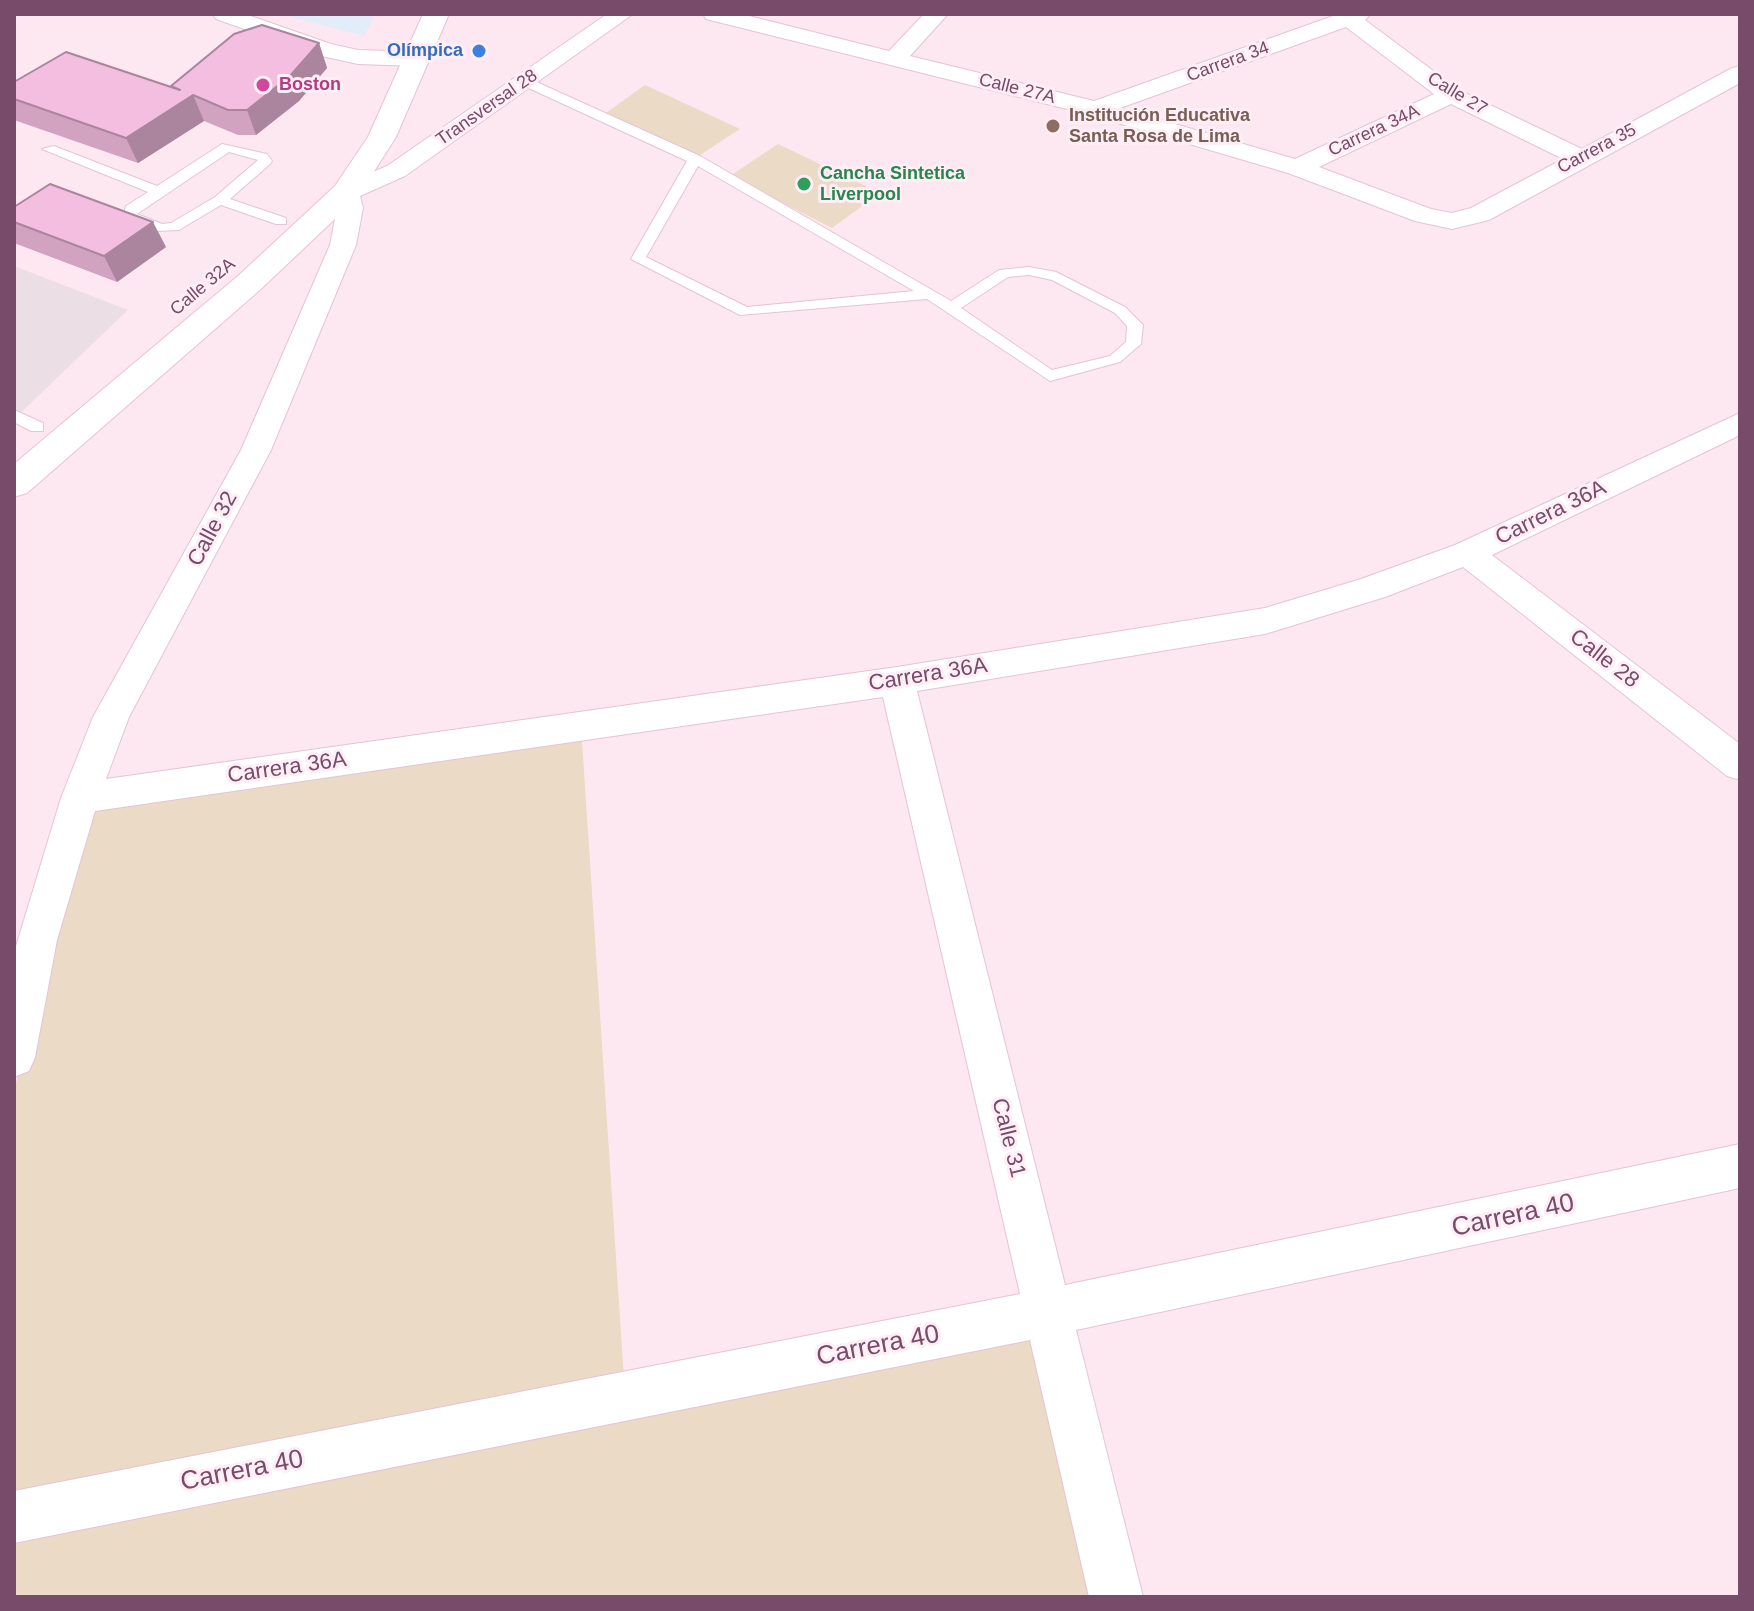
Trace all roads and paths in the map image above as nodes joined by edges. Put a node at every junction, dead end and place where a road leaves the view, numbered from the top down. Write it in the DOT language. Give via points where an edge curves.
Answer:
graph roads {
  1 [pos="224,14"];
  2 [pos="436,14"];
  3 [pos="622,14"];
  4 [pos="714,14"];
  5 [pos="937,14"];
  6 [pos="1350,16"];
  7 [pos="588,24"];
  8 [pos="418,59"];
  9 [pos="894,59"];
  10 [pos="1740,73"];
  11 [pos="375,81"];
  12 [pos="526,82"];
  13 [pos="1451,95"];
  14 [pos="1096,109"];
  15 [pos="49,149"];
  16 [pos="1581,158"];
  17 [pos="695,159"];
  18 [pos="1297,168"];
  19 [pos="157,191"];
  20 [pos="346,192"];
  21 [pos="220,200"];
  22 [pos="281,221"];
  23 [pos="1452,221"];
  24 [pos="220,273"];
  25 [pos="930,294"];
  26 [pos="951,308"];
  27 [pos="1740,423"];
  28 [pos="22,429"];
  29 [pos="14,484"];
  30 [pos="1467,553"];
  31 [pos="897,681"];
  32 [pos="1740,765"];
  33 [pos="80,798"];
  34 [pos="14,1057"];
  35 [pos="1740,1166"];
  36 [pos="1050,1312"];
  37 [pos="14,1517"];
  38 [pos="1116,1597"];
  1 -- 11 [label="street" via="325,50"];
  2 -- 8 [label="main road"];
  3 -- 7 [label="street, Transversal 28"];
  4 -- 9 [label="street, Calle 27A"];
  5 -- 9 [label="street"];
  6 -- 13 [label="street, Calle 27"];
  6 -- 14 [label="street, Carrera 34"];
  7 -- 12 [label="street, Transversal 28"];
  8 -- 11 [label="street"];
  8 -- 20 [label="main road" via="382,137"];
  9 -- 14 [label="street, Calle 27A"];
  10 -- 16 [label="street, Carrera 35"];
  11 -- 20 [label="main road" via="344,168"];
  11 -- 22 [label="main road, Calle 32A" via="327,174"];
  12 -- 17 [label="lane"];
  12 -- 20 [label="street, Transversal 28" via="396,171"];
  13 -- 16 [label="street, Calle 27"];
  13 -- 18 [label="street, Carrera 34A"];
  14 -- 18 [label="street, Calle 27A"];
  15 -- 19 [label="lane"];
  16 -- 23 [label="street, Carrera 35" via="1480,214"];
  17 -- 25 [label="lane"];
  17 -- 25 [label="lane" via="638,259 745,312"];
  18 -- 23 [label="street, Calle 27A"];
  19 -- 21 [label="lane" via="131,209 130,216 161,228 174,227"];
  19 -- 21 [label="lane" via="227,147 262,157 262,167"];
  20 -- 24 [label="main road"];
  20 -- 29 [label="main road, Calle 32A" via="250,282"];
  20 -- 33 [label="street, Calle 32" via="350,208 343,245 256,450 111,717"];
  21 -- 22 [label="lane"];
  22 -- 24 [label="main road, Calle 32A"];
  24 -- 28 [label="main road, Calle 32A"];
  25 -- 26 [label="lane"];
  26 -- 26 [label="lane" via="1004,273 1056,276 1120,310 1135,325 1133,344 1115,359 1050,376"];
  27 -- 30 [label="street, Carrera 36A"];
  30 -- 31 [label="street, Carrera 36A" via="1265,621"];
  30 -- 32 [label="street, Calle 28"];
  31 -- 33 [label="street, Carrera 36A"];
  31 -- 36 [label="street, Calle 31"];
  33 -- 34 [label="street, Calle 32" via="37,940"];
  35 -- 36 [label="street, Carrera 40"];
  36 -- 37 [label="street, Carrera 40"];
  36 -- 38 [label="street, Calle 31"];
}
